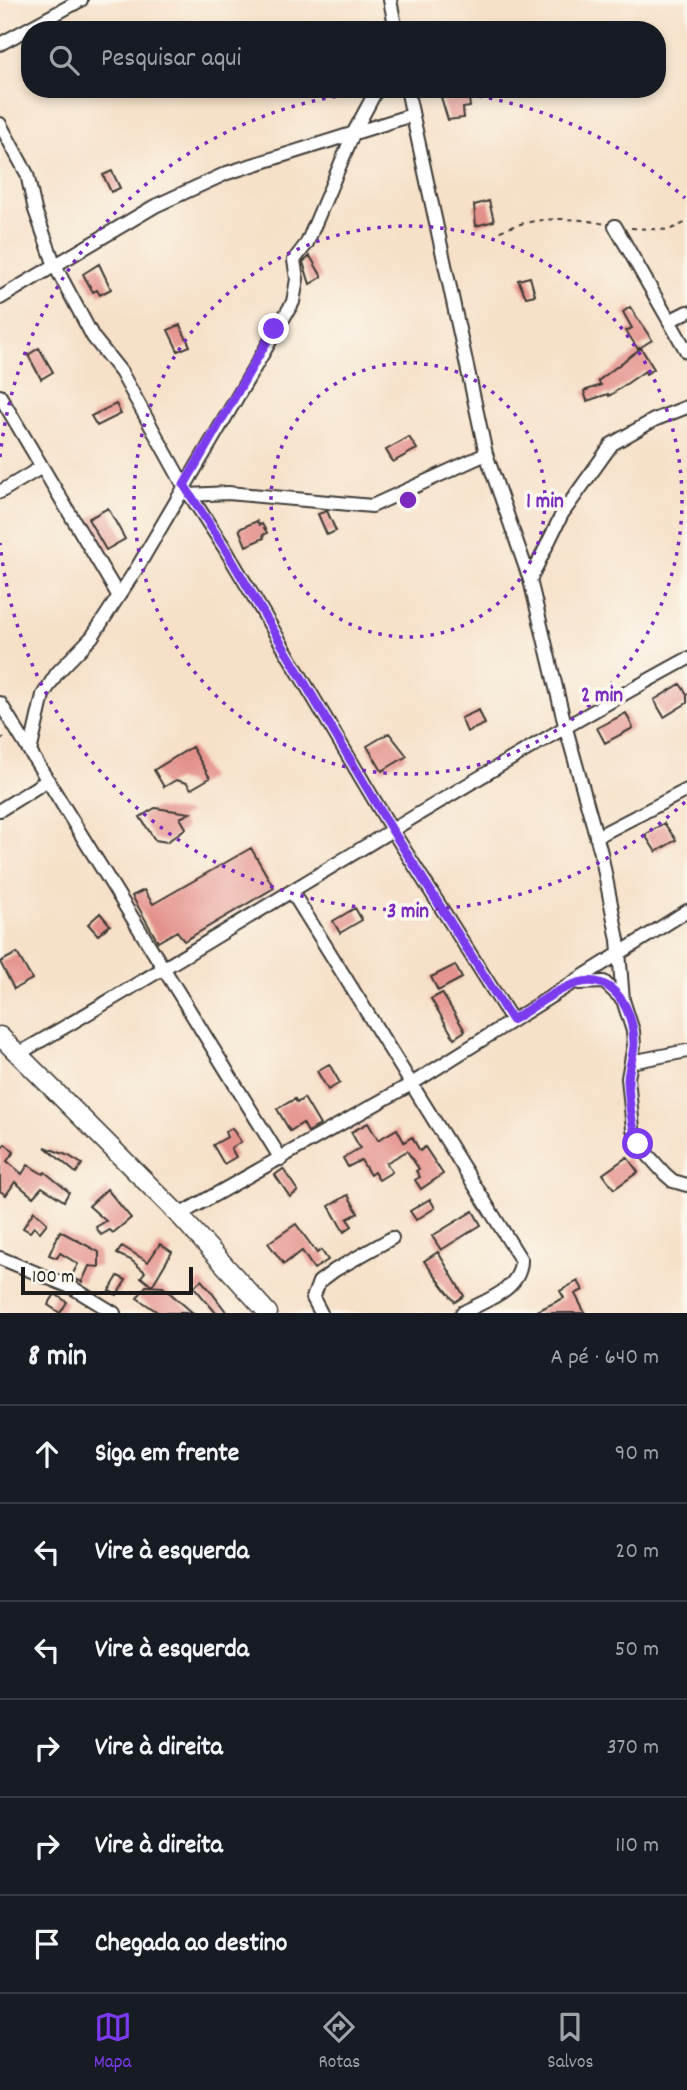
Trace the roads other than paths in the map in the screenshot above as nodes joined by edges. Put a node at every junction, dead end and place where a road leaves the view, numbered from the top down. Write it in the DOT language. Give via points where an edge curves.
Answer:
graph roads {
  1 [pos="81,0"];
  2 [pos="390,0"];
  3 [pos="42,21"];
  4 [pos="394,21"];
  5 [pos="21,33"];
  6 [pos="0,44"];
  7 [pos="372,98"];
  8 [pos="409,98"];
  9 [pos="412,114"];
  10 [pos="0,124"];
  11 [pos="354,132"];
  12 [pos="615,226"];
  13 [pos="55,267"];
  14 [pos="0,299"];
  15 [pos="687,312"];
  16 [pos="669,321"];
  17 [pos="687,352"];
  18 [pos="0,396"];
  19 [pos="687,407"];
  20 [pos="486,454"];
  21 [pos="42,467"];
  22 [pos="187,490"];
  23 [pos="0,492"];
  24 [pos="530,580"];
  25 [pos="118,595"];
  26 [pos="687,659"];
  27 [pos="0,703"];
  28 [pos="565,725"];
  29 [pos="30,752"];
  30 [pos="48,780"];
  31 [pos="687,790"];
  32 [pos="0,810"];
  33 [pos="392,830"];
  34 [pos="596,837"];
  35 [pos="292,892"];
  36 [pos="687,911"];
  37 [pos="619,954"];
  38 [pos="164,971"];
  39 [pos="575,984"];
  40 [pos="623,1000"];
  41 [pos="512,1020"];
  42 [pos="0,1036"];
  43 [pos="687,1051"];
  44 [pos="18,1054"];
  45 [pos="631,1062"];
  46 [pos="413,1083"];
  47 [pos="281,1159"];
  48 [pos="687,1185"];
  49 [pos="179,1215"];
  50 [pos="392,1238"];
  51 [pos="0,1258"];
  52 [pos="114,1313"];
  53 [pos="268,1313"];
  54 [pos="321,1313"];
  55 [pos="463,1313"];
  1 -- 3 [label="street"];
  2 -- 4 [label="street"];
  5 -- 6 [label="street"];
  7 -- 11 [label="street"];
  8 -- 9 [label="street"];
  9 -- 11 [label="street"];
  9 -- 20 [label="street"];
  10 -- 13 [label="street" via="27,174"];
  11 -- 13 [label="street" via="227,173 155,205"];
  11 -- 22 [label="street" via="307,243 294,260 293,302"];
  12 -- 16 [label="street"];
  13 -- 14 [label="street"];
  13 -- 22 [label="street"];
  15 -- 16 [label="street"];
  16 -- 17 [label="street"];
  18 -- 21 [label="street"];
  19 -- 24 [label="street" via="612,443 562,514"];
  20 -- 22 [label="street" via="372,506"];
  20 -- 24 [label="street"];
  21 -- 23 [label="street"];
  21 -- 25 [label="street"];
  22 -- 25 [label="street"];
  22 -- 33 [label="street"];
  24 -- 28 [label="street"];
  25 -- 29 [label="street" via="92,637 43,695"];
  26 -- 28 [label="street"];
  27 -- 29 [label="street"];
  28 -- 33 [label="street"];
  28 -- 34 [label="street"];
  29 -- 30 [label="street"];
  30 -- 32 [label="street"];
  30 -- 38 [label="street"];
  31 -- 34 [label="street"];
  33 -- 35 [label="street"];
  33 -- 41 [label="street"];
  34 -- 37 [label="street"];
  35 -- 38 [label="street"];
  35 -- 46 [label="street"];
  36 -- 37 [label="street"];
  37 -- 39 [label="street"];
  37 -- 40 [label="street"];
  38 -- 44 [label="street"];
  38 -- 47 [label="street"];
  39 -- 40 [label="street" via="604,982"];
  39 -- 41 [label="street"];
  40 -- 45 [label="street" via="633,1031"];
  41 -- 46 [label="street"];
  42 -- 44 [label="main road"];
  43 -- 45 [label="street"];
  44 -- 49 [label="main road"];
  45 -- 48 [label="street" via="628,1078 638,1144 673,1181"];
  46 -- 47 [label="street"];
  46 -- 55 [label="street" via="521,1260 515,1283"];
  47 -- 49 [label="street"];
  49 -- 53 [label="main road"];
  50 -- 54 [label="street" via="319,1282 313,1298"];
  51 -- 52 [label="street" via="73,1288"];
}
